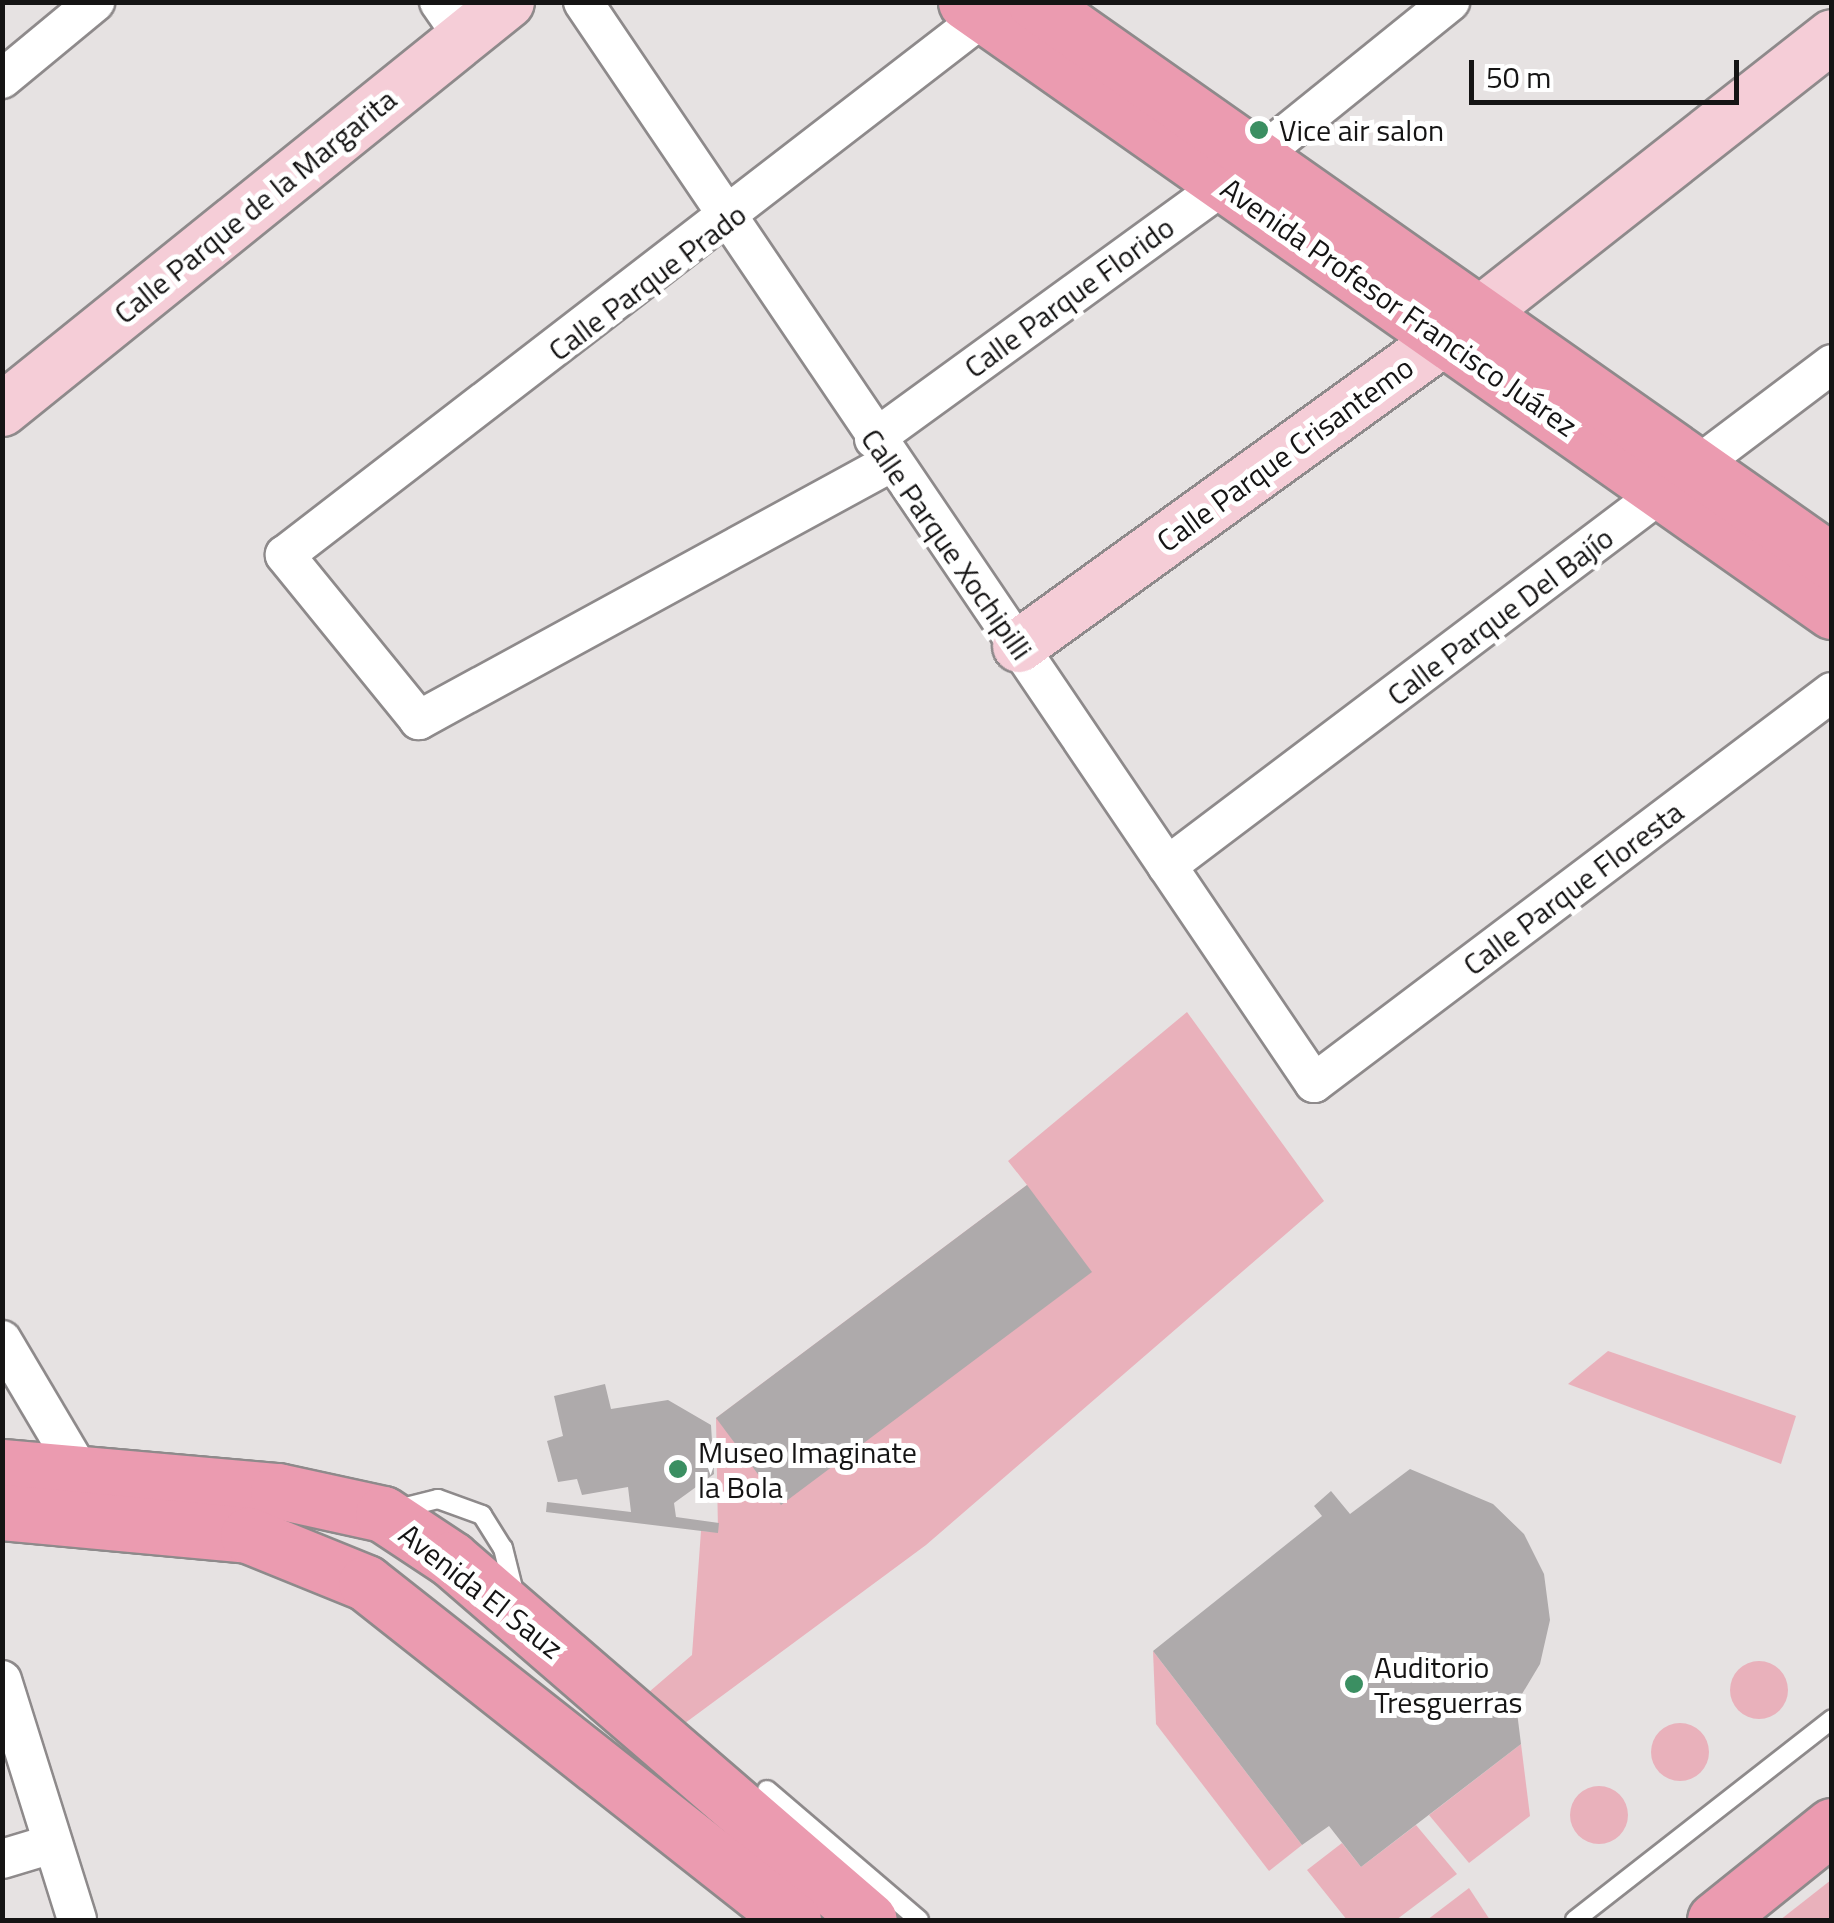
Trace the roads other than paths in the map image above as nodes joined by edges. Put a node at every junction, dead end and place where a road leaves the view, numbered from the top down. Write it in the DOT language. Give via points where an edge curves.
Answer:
graph roads {
  1 [pos="95,2"];
  2 [pos="508,2"];
  3 [pos="582,2"];
  4 [pos="1450,2"];
  5 [pos="997,6"];
  6 [pos="451,20"];
  7 [pos="1832,36"];
  8 [pos="2,79"];
  9 [pos="1239,172"];
  10 [pos="730,220"];
  11 [pos="1463,325"];
  12 [pos="1832,364"];
  13 [pos="2,410"];
  14 [pos="882,451"];
  15 [pos="1680,480"];
  16 [pos="1832,562"];
  17 [pos="1832,611"];
  18 [pos="1018,646"];
  19 [pos="1832,692"];
  20 [pos="419,720"];
  21 [pos="1167,866"];
  22 [pos="1314,1083"];
  23 [pos="2,1340"];
  24 [pos="2,1467"];
  25 [pos="93,1495"];
  26 [pos="2,1512"];
  27 [pos="2,1680"];
  28 [pos="1832,1719"];
  29 [pos="756,1799"];
  30 [pos="1832,1826"];
  31 [pos="52,1844"];
  32 [pos="2,1860"];
  33 [pos="77,1920"];
  34 [pos="793,1920"];
  35 [pos="869,1920"];
  36 [pos="918,1920"];
  37 [pos="1575,1920"];
  38 [pos="1714,1920"];
  1 -- 8 [label="street"];
  2 -- 6 [label="main road, Calle Parque de la Margarita"];
  3 -- 10 [label="street, Calle Parque Xochipilli"];
  4 -- 9 [label="street, Calle Parque Florido"];
  5 -- 9 [label="main road, Avenida Profesor Francisco Juárez"];
  5 -- 10 [label="street, Calle Parque Prado"];
  6 -- 13 [label="main road, Calle Parque de la Margarita"];
  7 -- 11 [label="main road, Calle Parque Crisantemo"];
  9 -- 11 [label="main road, Avenida Profesor Francisco Juárez"];
  9 -- 14 [label="street, Calle Parque Florido"];
  10 -- 14 [label="street, Calle Parque Xochipilli"];
  10 -- 20 [label="street, Calle Parque Prado" via="286,555"];
  11 -- 15 [label="main road, Avenida Profesor Francisco Juárez"];
  11 -- 18 [label="main road, Calle Parque Crisantemo"];
  12 -- 15 [label="street, Calle Parque Del Bajío"];
  14 -- 18 [label="street, Calle Parque Xochipilli"];
  14 -- 20 [label="street, Calle Parque Florido"];
  15 -- 16 [label="main road, Avenida Profesor Francisco Juárez"];
  15 -- 17 [label="main road, Avenida Profesor Francisco Juárez"];
  15 -- 21 [label="street, Calle Parque Del Bajío"];
  18 -- 21 [label="street, Calle Parque Xochipilli"];
  19 -- 22 [label="street, Calle Parque Floresta"];
  21 -- 22 [label="street, Calle Parque Xochipilli"];
  23 -- 25 [label="street"];
  24 -- 25 [label="main road, Avenida El Sauz"];
  25 -- 26 [label="main road, Avenida El Sauz"];
  25 -- 29 [label="main road, Avenida El Sauz" via="345,1500 383,1514"];
  25 -- 34 [label="main road, Avenida El Sauz" via="248,1536 366,1583"];
  27 -- 31 [label="street"];
  28 -- 37 [label="lane"];
  29 -- 34 [label="street"];
  29 -- 35 [label="main road, Avenida El Sauz"];
  29 -- 36 [label="lane"];
  30 -- 38 [label="main road"];
  31 -- 32 [label="street"];
  31 -- 33 [label="street"];
}
